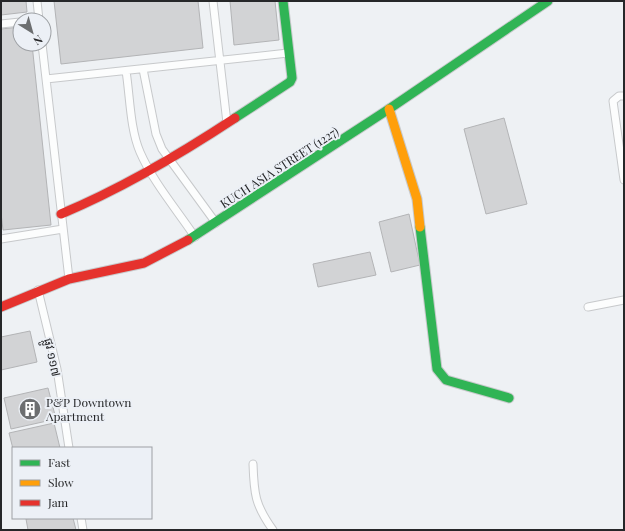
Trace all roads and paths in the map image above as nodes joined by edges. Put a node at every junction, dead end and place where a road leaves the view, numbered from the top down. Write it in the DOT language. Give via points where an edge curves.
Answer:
graph roads {
  1 [pos="37,1"];
  2 [pos="213,1"];
  3 [pos="283,1"];
  4 [pos="542,2"];
  5 [pos="38,12"];
  6 [pos="12,23"];
  7 [pos="1,24"];
  8 [pos="43,52"];
  9 [pos="288,53"];
  10 [pos="219,61"];
  11 [pos="143,69"];
  12 [pos="126,71"];
  13 [pos="46,79"];
  14 [pos="624,96"];
  15 [pos="389,110"];
  16 [pos="227,123"];
  17 [pos="170,160"];
  18 [pos="150,171"];
  19 [pos="624,180"];
  20 [pos="61,214"];
  21 [pos="216,223"];
  22 [pos="63,229"];
  23 [pos="195,237"];
  24 [pos="1,239"];
  25 [pos="69,279"];
  26 [pos="38,290"];
  27 [pos="624,300"];
  28 [pos="1,307"];
  29 [pos="588,307"];
  30 [pos="509,398"];
  31 [pos="70,447"];
  32 [pos="253,464"];
  33 [pos="81,519"];
  34 [pos="83,530"];
  35 [pos="273,530"];
  1 -- 5 [label="street"];
  2 -- 10 [label="street"];
  3 -- 9 [label="street"];
  4 -- 15 [label="street, KUCH ASIA STREET (1227)"];
  6 -- 7 [label="street"];
  8 -- 13 [label="street"];
  9 -- 10 [label="street"];
  9 -- 16 [label="street" via="290,82"];
  10 -- 11 [label="street"];
  10 -- 16 [label="street"];
  11 -- 12 [label="street"];
  11 -- 17 [label="street" via="156,134 162,150"];
  12 -- 13 [label="street"];
  12 -- 18 [label="street" via="135,134 140,152"];
  13 -- 20 [label="street"];
  14 -- 19 [label="street" via="619,96 613,101"];
  15 -- 21 [label="street, KUCH ASIA STREET (1227)"];
  15 -- 30 [label="street" via="418,199 437,369 446,380"];
  16 -- 17 [label="street"];
  17 -- 18 [label="street"];
  17 -- 21 [label="street"];
  18 -- 20 [label="street" via="93,202"];
  18 -- 23 [label="street"];
  20 -- 22 [label="street"];
  21 -- 23 [label="street, KUCH ASIA STREET (1227)"];
  22 -- 24 [label="street"];
  22 -- 25 [label="street"];
  23 -- 25 [label="street, KUCH ASIA STREET (1227)" via="144,263"];
  25 -- 26 [label="street, KUCH ASIA STREET (1227)"];
  26 -- 28 [label="street, KUCH ASIA STREET (1227)"];
  26 -- 31 [label="street, ផ្លូវ ១១៧" via="57,369"];
  27 -- 29 [label="street"];
  32 -- 35 [label="street" via="254,493 261,514"];
  33 -- 34 [label="street"];
}
